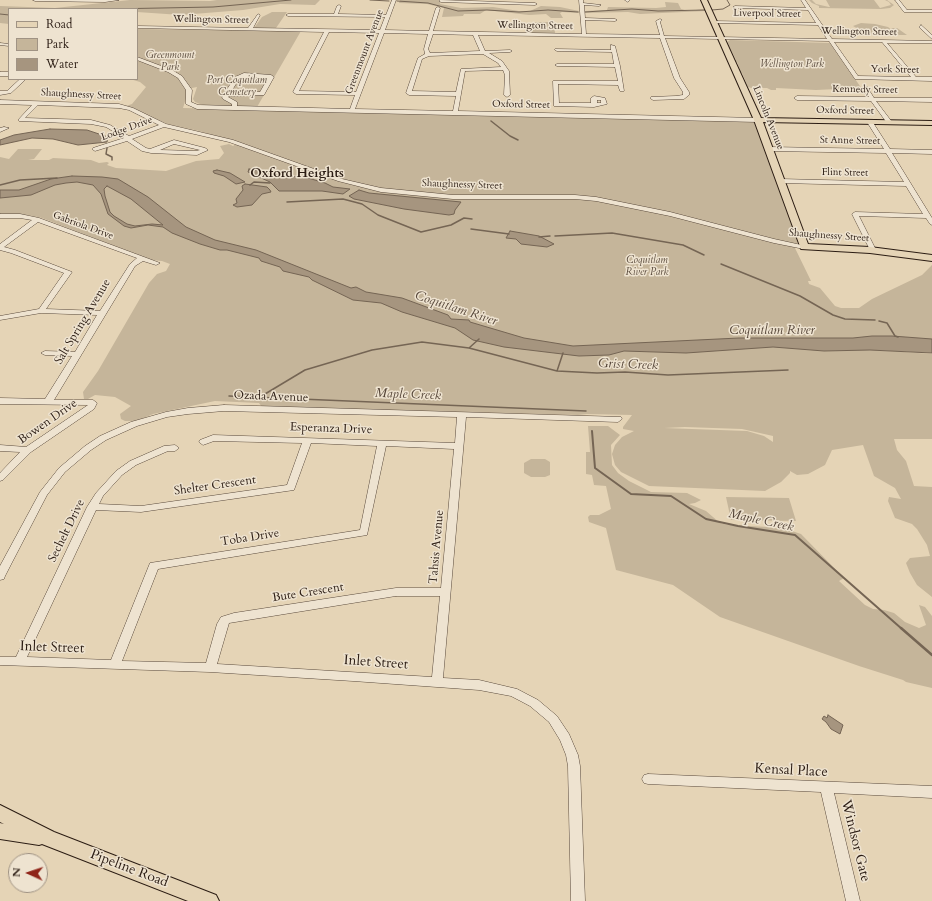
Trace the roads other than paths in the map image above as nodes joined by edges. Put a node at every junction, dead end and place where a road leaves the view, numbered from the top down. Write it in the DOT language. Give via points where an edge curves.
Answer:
graph roads {
  1 [pos="35,0"];
  2 [pos="56,0"];
  3 [pos="117,0"];
  4 [pos="394,0"];
  5 [pos="704,0"];
  6 [pos="803,0"];
  7 [pos="897,0"];
  8 [pos="441,1"];
  9 [pos="510,1"];
  10 [pos="581,2"];
  11 [pos="536,4"];
  12 [pos="599,5"];
  13 [pos="338,6"];
  14 [pos="735,7"];
  15 [pos="438,8"];
  16 [pos="809,9"];
  17 [pos="932,11"];
  18 [pos="288,14"];
  19 [pos="258,15"];
  20 [pos="336,15"];
  21 [pos="388,16"];
  22 [pos="583,19"];
  23 [pos="615,20"];
  24 [pos="660,20"];
  25 [pos="158,22"];
  26 [pos="714,22"];
  27 [pos="202,24"];
  28 [pos="820,24"];
  29 [pos="924,26"];
  30 [pos="138,27"];
  31 [pos="152,28"];
  32 [pos="199,29"];
  33 [pos="249,30"];
  34 [pos="327,31"];
  35 [pos="382,32"];
  36 [pos="431,33"];
  37 [pos="475,34"];
  38 [pos="584,36"];
  39 [pos="612,37"];
  40 [pos="663,38"];
  41 [pos="932,38"];
  42 [pos="722,39"];
  43 [pos="832,41"];
  44 [pos="884,42"];
  45 [pos="932,42"];
  46 [pos="557,50"];
  47 [pos="510,51"];
  48 [pos="614,51"];
  49 [pos="483,52"];
  50 [pos="428,55"];
  51 [pos="138,58"];
  52 [pos="557,65"];
  53 [pos="618,66"];
  54 [pos="505,68"];
  55 [pos="915,79"];
  56 [pos="932,79"];
  57 [pos="22,80"];
  58 [pos="620,83"];
  59 [pos="867,89"];
  60 [pos="622,90"];
  61 [pos="0,93"];
  62 [pos="227,94"];
  63 [pos="359,94"];
  64 [pos="458,94"];
  65 [pos="507,95"];
  66 [pos="653,98"];
  67 [pos="797,98"];
  68 [pos="873,99"];
  69 [pos="932,100"];
  70 [pos="1,103"];
  71 [pos="37,103"];
  72 [pos="594,105"];
  73 [pos="234,108"];
  74 [pos="352,111"];
  75 [pos="455,113"];
  76 [pos="97,116"];
  77 [pos="758,120"];
  78 [pos="89,121"];
  79 [pos="118,122"];
  80 [pos="870,122"];
  81 [pos="889,122"];
  82 [pos="932,123"];
  83 [pos="164,125"];
  84 [pos="108,126"];
  85 [pos="128,139"];
  86 [pos="95,149"];
  87 [pos="769,149"];
  88 [pos="151,151"];
  89 [pos="889,151"];
  90 [pos="932,152"];
  91 [pos="780,181"];
  92 [pos="909,184"];
  93 [pos="0,216"];
  94 [pos="928,216"];
  95 [pos="36,219"];
  96 [pos="932,223"];
  97 [pos="804,246"];
  98 [pos="0,247"];
  99 [pos="873,250"];
  100 [pos="142,258"];
  101 [pos="932,258"];
  102 [pos="156,263"];
  103 [pos="41,311"];
  104 [pos="102,313"];
  105 [pos="0,318"];
  106 [pos="45,353"];
  107 [pos="77,354"];
  108 [pos="0,401"];
  109 [pos="48,402"];
  110 [pos="462,415"];
  111 [pos="618,420"];
  112 [pos="307,441"];
  113 [pos="203,442"];
  114 [pos="382,443"];
  115 [pos="460,446"];
  116 [pos="0,448"];
  117 [pos="175,448"];
  118 [pos="28,450"];
  119 [pos="0,478"];
  120 [pos="92,507"];
  121 [pos="0,576"];
  122 [pos="446,592"];
  123 [pos="0,661"];
  124 [pos="19,662"];
  125 [pos="115,665"];
  126 [pos="210,668"];
  127 [pos="437,682"];
  128 [pos="648,779"];
  129 [pos="826,788"];
  130 [pos="932,792"];
  131 [pos="0,813"];
  132 [pos="0,831"];
  133 [pos="48,838"];
  134 [pos="210,901"];
  135 [pos="578,901"];
  136 [pos="853,901"];
  1 -- 2 [label="street"];
  2 -- 3 [label="street"];
  4 -- 21 [label="street, Greenmount Avenue"];
  5 -- 26 [label="main road, Lincoln Avenue"];
  6 -- 16 [label="street"];
  7 -- 17 [label="street" via="906,11"];
  8 -- 9 [label="street"];
  9 -- 11 [label="street"];
  10 -- 12 [label="street"];
  10 -- 22 [label="street"];
  13 -- 20 [label="street"];
  14 -- 16 [label="street"];
  15 -- 36 [label="street"];
  16 -- 28 [label="street"];
  18 -- 20 [label="street"];
  19 -- 33 [label="street"];
  20 -- 21 [label="street"];
  21 -- 35 [label="street, Greenmount Avenue"];
  22 -- 23 [label="street"];
  22 -- 38 [label="street"];
  24 -- 40 [label="street" via="658,22"];
  25 -- 31 [label="street"];
  26 -- 28 [label="street, Liverpool Street"];
  26 -- 42 [label="main road, Lincoln Avenue"];
  27 -- 32 [label="street"];
  28 -- 43 [label="street"];
  29 -- 41 [label="street"];
  30 -- 31 [label="street, Wellington Street"];
  31 -- 32 [label="street, Wellington Street"];
  32 -- 33 [label="street, Wellington Street"];
  33 -- 34 [label="street, Wellington Street"];
  34 -- 35 [label="street, Wellington Street"];
  34 -- 63 [label="street" via="296,92"];
  35 -- 36 [label="street, Wellington Street"];
  35 -- 63 [label="street, Greenmount Avenue"];
  36 -- 37 [label="street, Wellington Street"];
  36 -- 50 [label="street" via="426,49"];
  37 -- 38 [label="street, Wellington Street"];
  37 -- 49 [label="street"];
  38 -- 39 [label="street, Wellington Street"];
  39 -- 40 [label="street, Wellington Street"];
  39 -- 48 [label="street"];
  40 -- 42 [label="street, Wellington Street"];
  40 -- 66 [label="street" via="686,95 676,98"];
  42 -- 43 [label="street, Wellington Street"];
  42 -- 77 [label="main road, Lincoln Avenue"];
  43 -- 44 [label="street, Wellington Street"];
  43 -- 55 [label="street, York Street" via="857,78"];
  44 -- 45 [label="street, Wellington Street"];
  44 -- 55 [label="street"];
  46 -- 48 [label="street"];
  47 -- 49 [label="street"];
  48 -- 53 [label="street"];
  49 -- 50 [label="street"];
  49 -- 54 [label="street"];
  50 -- 64 [label="street" via="420,58 409,93"];
  51 -- 73 [label="street, Oxford Street" via="180,77 189,90 190,105"];
  52 -- 53 [label="street"];
  53 -- 58 [label="street"];
  54 -- 64 [label="street" via="463,70"];
  54 -- 65 [label="street" via="508,75"];
  55 -- 56 [label="street, York Street"];
  57 -- 61 [label="street" via="7,93"];
  58 -- 60 [label="street"];
  58 -- 72 [label="street" via="555,82 556,105"];
  59 -- 68 [label="street"];
  62 -- 62 [label="street" via="240,76 272,77 261,94"];
  62 -- 73 [label="street" via="225,99 236,104"];
  63 -- 74 [label="street, Greenmount Avenue"];
  64 -- 75 [label="street"];
  67 -- 68 [label="street, Kennedy Street"];
  68 -- 69 [label="street, Kennedy Street"];
  68 -- 81 [label="street"];
  70 -- 71 [label="street, Shaughnessy Street"];
  71 -- 78 [label="street" via="21,120 60,118"];
  71 -- 83 [label="street, Shaughnessy Street" via="119,106"];
  73 -- 74 [label="street, Oxford Street"];
  74 -- 75 [label="street, Oxford Street"];
  75 -- 77 [label="street, Oxford Street"];
  76 -- 78 [label="street"];
  77 -- 80 [label="main road, Oxford Street"];
  77 -- 87 [label="main road, Lincoln Avenue"];
  78 -- 84 [label="street"];
  79 -- 84 [label="street"];
  80 -- 81 [label="main road, Oxford Street"];
  80 -- 89 [label="street"];
  81 -- 82 [label="main road, Oxford Street"];
  83 -- 85 [label="street, Lodge Drive"];
  83 -- 97 [label="street, Shaughnessy Street" via="231,141 340,180 381,190 448,197 596,199"];
  84 -- 85 [label="street"];
  85 -- 86 [label="street, Lodge Drive"];
  85 -- 88 [label="street" via="142,150"];
  87 -- 89 [label="street, St Anne Street"];
  87 -- 91 [label="main road, Lincoln Avenue"];
  88 -- 88 [label="street" via="197,153 203,152 204,149 176,142"];
  89 -- 90 [label="street, St Anne Street"];
  89 -- 92 [label="street"];
  91 -- 92 [label="street, Flint Street"];
  91 -- 97 [label="main road, Lincoln Avenue"];
  92 -- 94 [label="street"];
  93 -- 95 [label="street, Gabriola Drive"];
  94 -- 96 [label="street"];
  94 -- 99 [label="street" via="855,214"];
  95 -- 98 [label="street"];
  95 -- 100 [label="street, Gabriola Drive"];
  97 -- 99 [label="main road, Shaughnessy Street"];
  98 -- 103 [label="street" via="68,272"];
  99 -- 101 [label="main road, Shaughnessy Street"];
  100 -- 102 [label="street, Gabriola Drive"];
  100 -- 104 [label="street, Salt Spring Avenue" via="132,265"];
  103 -- 104 [label="street"];
  103 -- 105 [label="street"];
  104 -- 107 [label="street, Salt Spring Avenue"];
  106 -- 107 [label="street"];
  107 -- 109 [label="street, Salt Spring Avenue"];
  108 -- 109 [label="street"];
  109 -- 118 [label="street, Bowen Drive" via="93,403 82,414"];
  110 -- 111 [label="street, Ozada Avenue"];
  110 -- 115 [label="street, Tahsis Avenue"];
  110 -- 121 [label="street, Ozada Avenue" via="224,408 188,411 134,424 103,438 62,470 44,494"];
  112 -- 113 [label="street, Esperanza Drive" via="213,438"];
  112 -- 114 [label="street, Esperanza Drive"];
  112 -- 120 [label="street, Shelter Crescent" via="291,488 141,509"];
  114 -- 115 [label="street, Esperanza Drive"];
  114 -- 125 [label="street, Toba Drive" via="364,533 154,566"];
  115 -- 122 [label="street, Tahsis Avenue"];
  116 -- 118 [label="street"];
  117 -- 120 [label="street, Sechelt Drive" via="167,448 148,455 129,466 107,484"];
  118 -- 119 [label="street, Bowen Drive"];
  120 -- 124 [label="street, Sechelt Drive"];
  122 -- 126 [label="street, Bute Crescent" via="396,592 234,617 225,620 221,627"];
  122 -- 127 [label="street, Tahsis Avenue"];
  123 -- 124 [label="street, Inlet Street"];
  124 -- 125 [label="street, Inlet Street"];
  125 -- 126 [label="street, Inlet Street"];
  126 -- 127 [label="street, Inlet Street"];
  127 -- 135 [label="street, Inlet Street" via="490,686 513,692 534,703 559,727 568,744 574,766"];
  128 -- 129 [label="street, Kensal Place"];
  129 -- 130 [label="street, Kensal Place"];
  129 -- 136 [label="street, Windsor Gate"];
  131 -- 133 [label="main road, Pipeline Road"];
  132 -- 133 [label="main road, Pipeline Road"];
  133 -- 134 [label="main road, Pipeline Road"];
}
